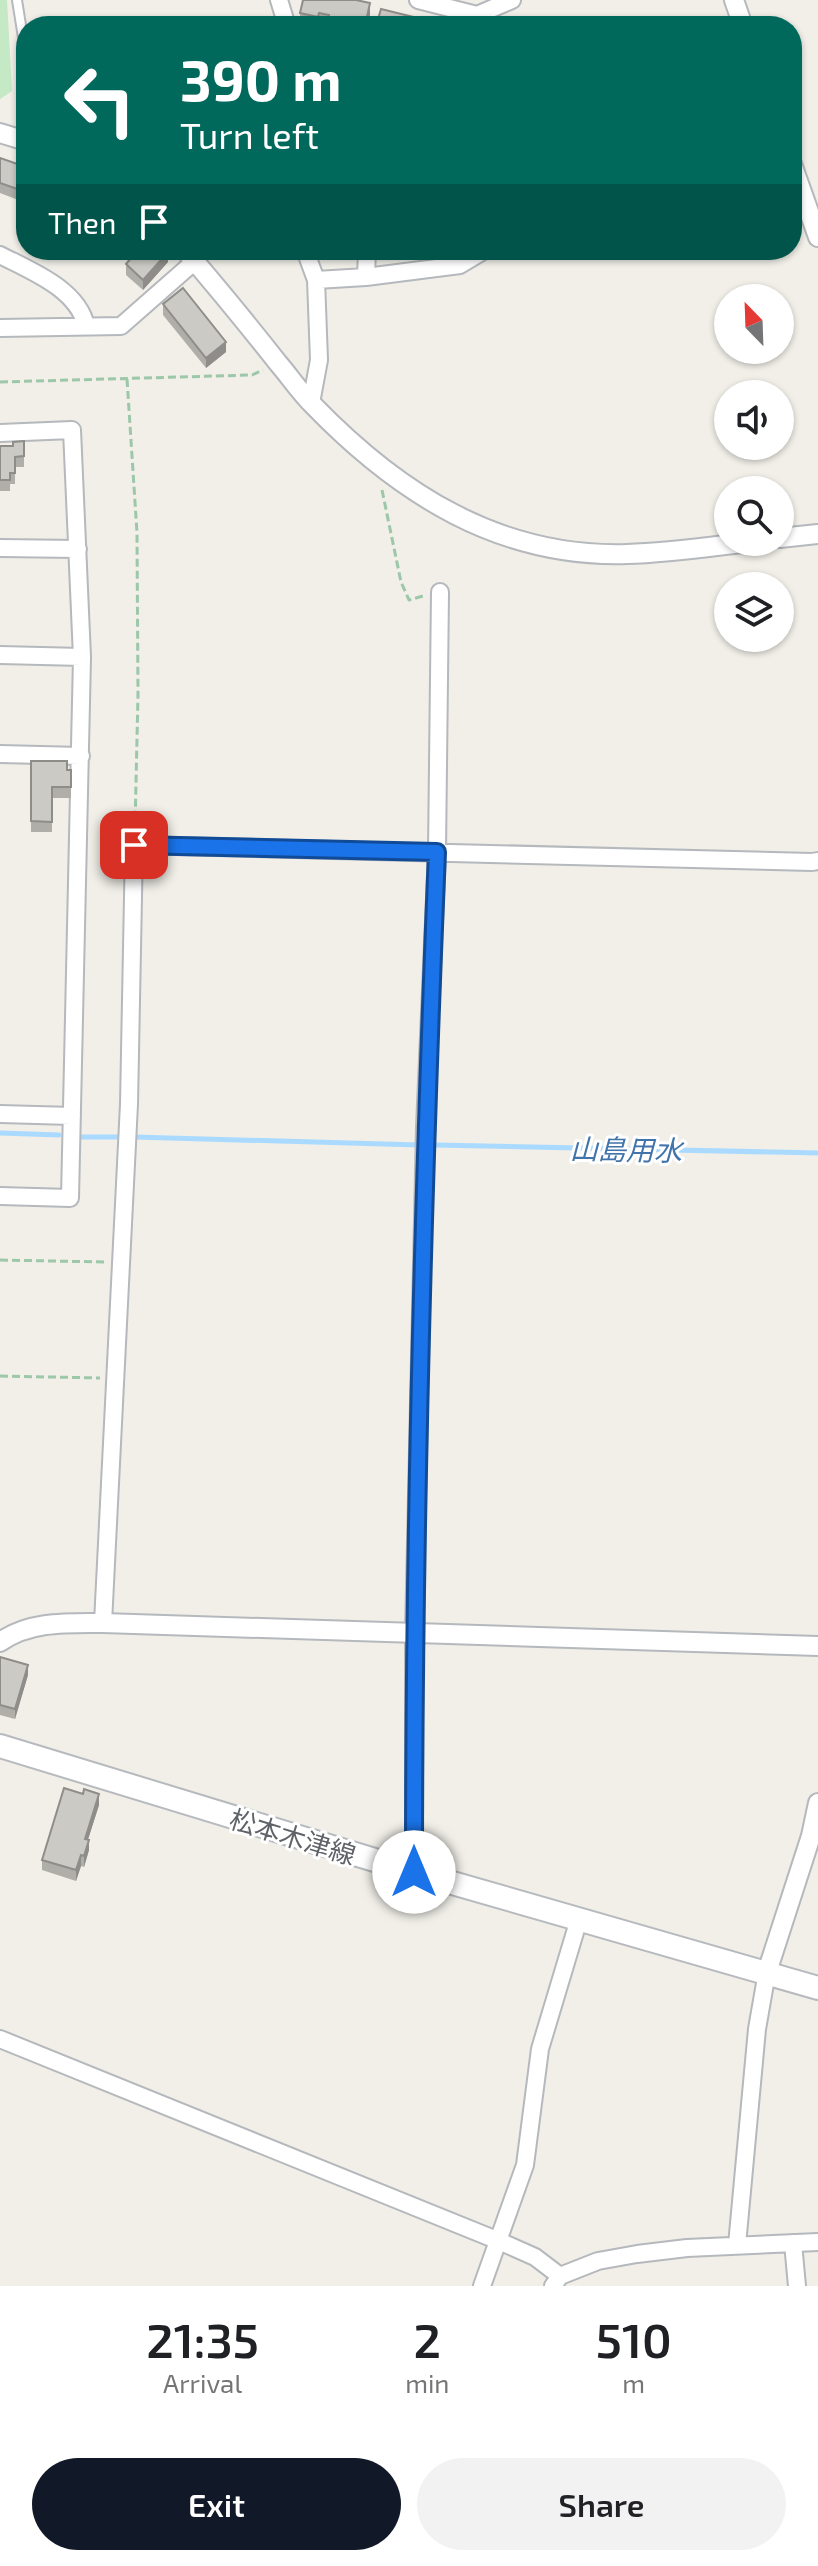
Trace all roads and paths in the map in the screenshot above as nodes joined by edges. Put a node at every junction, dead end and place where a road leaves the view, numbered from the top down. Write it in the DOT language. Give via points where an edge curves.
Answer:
graph roads {
  1 [pos="418,0"];
  2 [pos="512,0"];
  3 [pos="477,15"];
  4 [pos="802,192"];
  5 [pos="818,237"];
  6 [pos="0,255"];
  7 [pos="186,260"];
  8 [pos="193,260"];
  9 [pos="309,260"];
  10 [pos="367,260"];
  11 [pos="468,260"];
  12 [pos="366,277"];
  13 [pos="316,280"];
  14 [pos="86,326"];
  15 [pos="0,328"];
  16 [pos="279,363"];
  17 [pos="127,379"];
  18 [pos="0,382"];
  19 [pos="311,403"];
  20 [pos="0,433"];
  21 [pos="378,466"];
  22 [pos="818,534"];
  23 [pos="794,537"];
  24 [pos="714,546"];
  25 [pos="0,548"];
  26 [pos="78,549"];
  27 [pos="440,592"];
  28 [pos="0,655"];
  29 [pos="82,657"];
  30 [pos="0,754"];
  31 [pos="81,756"];
  32 [pos="134,845"];
  33 [pos="437,852"];
  34 [pos="818,861"];
  35 [pos="0,1114"];
  36 [pos="72,1116"];
  37 [pos="0,1196"];
  38 [pos="0,1260"];
  39 [pos="121,1263"];
  40 [pos="0,1376"];
  41 [pos="115,1379"];
  42 [pos="103,1623"];
  43 [pos="414,1632"];
  44 [pos="0,1642"];
  45 [pos="818,1646"];
  46 [pos="0,1746"];
  47 [pos="818,1803"];
  48 [pos="814,1837"];
  49 [pos="414,1872"];
  50 [pos="579,1919"];
  51 [pos="767,1972"];
  52 [pos="818,1988"];
  53 [pos="0,2039"];
  54 [pos="499,2241"];
  55 [pos="818,2242"];
  56 [pos="793,2243"];
  57 [pos="737,2245"];
  58 [pos="557,2281"];
  59 [pos="482,2286"];
  60 [pos="797,2286"];
  1 -- 3 [label="street"];
  2 -- 3 [label="street"];
  4 -- 5 [label="street"];
  6 -- 14 [label="street" via="72,300 83,311"];
  7 -- 14 [label="street" via="121,326"];
  8 -- 16 [label="street"];
  9 -- 13 [label="street"];
  10 -- 12 [label="street"];
  11 -- 12 [label="street"];
  12 -- 13 [label="street"];
  13 -- 19 [label="street" via="319,360"];
  14 -- 15 [label="street"];
  16 -- 17 [label="path" via="252,375"];
  16 -- 19 [label="street"];
  17 -- 18 [label="path"];
  17 -- 32 [label="path" via="137,533"];
  19 -- 21 [label="street"];
  20 -- 26 [label="street" via="72,430"];
  21 -- 24 [label="street" via="434,505 481,529 553,549 626,555"];
  21 -- 27 [label="path" via="409,600"];
  22 -- 23 [label="street"];
  25 -- 26 [label="street"];
  26 -- 29 [label="street"];
  27 -- 33 [label="street"];
  28 -- 29 [label="street"];
  29 -- 31 [label="street"];
  30 -- 31 [label="street"];
  31 -- 36 [label="street"];
  32 -- 33 [label="street"];
  32 -- 39 [label="street"];
  33 -- 34 [label="street"];
  33 -- 43 [label="street"];
  35 -- 36 [label="street"];
  36 -- 37 [label="street" via="70,1198"];
  38 -- 39 [label="path"];
  39 -- 41 [label="street"];
  40 -- 41 [label="path"];
  41 -- 42 [label="street"];
  42 -- 43 [label="street"];
  42 -- 44 [label="street" via="49,1624"];
  43 -- 45 [label="street"];
  43 -- 49 [label="street"];
  46 -- 49 [label="main road, 松本木津線"];
  47 -- 48 [label="street"];
  48 -- 51 [label="street"];
  49 -- 50 [label="main road, 松本木津線"];
  50 -- 51 [label="main road, 松本木津線"];
  50 -- 54 [label="street" via="540,2049 525,2165"];
  51 -- 52 [label="main road, 松本木津線"];
  51 -- 57 [label="street"];
  53 -- 54 [label="street"];
  54 -- 58 [label="street" via="535,2257"];
  54 -- 59 [label="street"];
  55 -- 56 [label="street"];
  56 -- 57 [label="street"];
  56 -- 60 [label="street"];
  57 -- 58 [label="street" via="598,2261"];
}
